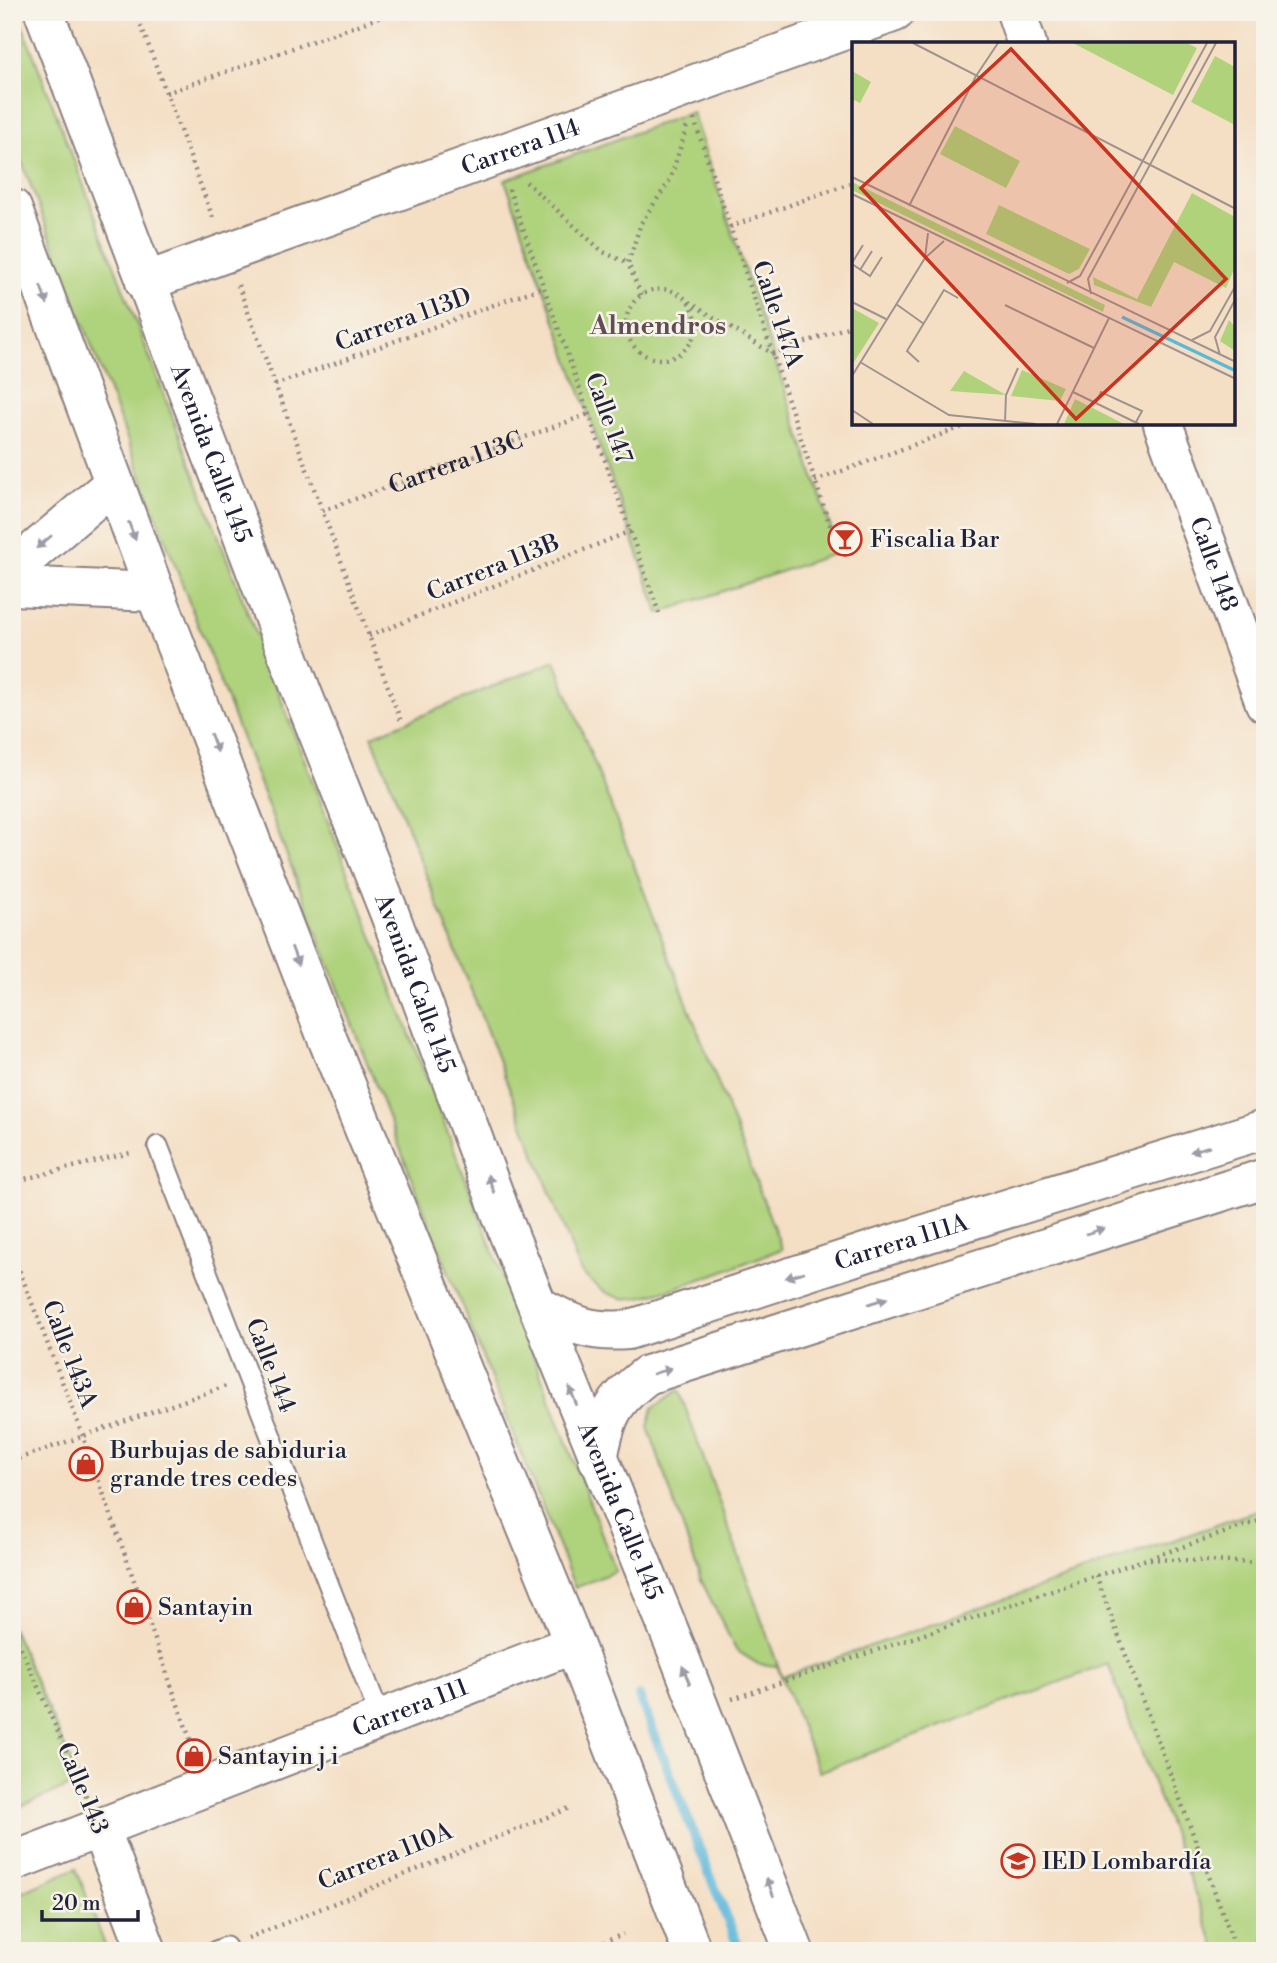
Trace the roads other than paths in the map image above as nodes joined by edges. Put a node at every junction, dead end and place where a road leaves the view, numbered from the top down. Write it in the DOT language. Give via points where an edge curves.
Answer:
graph roads {
  1 [pos="44,12"];
  2 [pos="895,12"];
  3 [pos="1016,12"];
  4 [pos="1026,42"];
  5 [pos="12,208"];
  6 [pos="145,282"];
  7 [pos="1163,425"];
  8 [pos="114,483"];
  9 [pos="12,570"];
  10 [pos="12,586"];
  11 [pos="155,592"];
  12 [pos="1265,703"];
  13 [pos="1265,1129"];
  14 [pos="158,1146"];
  15 [pos="1265,1178"];
  16 [pos="538,1306"];
  17 [pos="598,1459"];
  18 [pos="574,1644"];
  19 [pos="382,1719"];
  20 [pos="100,1828"];
  21 [pos="12,1862"];
  22 [pos="148,1951"];
  23 [pos="692,1951"];
  24 [pos="794,1951"];
  1 -- 6 [label="main road, Avenida Calle 145"];
  2 -- 6 [label="main road, Carrera 114"];
  3 -- 4 [label="main road"];
  5 -- 8 [label="main road, one-way"];
  16 -- 6 [label="main road, Avenida Calle 145, one-way"];
  7 -- 12 [label="main road, Calle 148"];
  8 -- 9 [label="main road, one-way"];
  8 -- 11 [label="main road, one-way"];
  10 -- 11 [label="main road"];
  11 -- 18 [label="main road, one-way" via="327,1038"];
  13 -- 16 [label="main road, Carrera 111A, one-way" via="628,1330 579,1327"];
  14 -- 19 [label="lane, Calle 144"];
  17 -- 15 [label="main road, Carrera 111A, one-way" via="612,1408 647,1375"];
  17 -- 16 [label="main road, Avenida Calle 145, one-way"];
  24 -- 17 [label="main road, Avenida Calle 145, one-way"];
  18 -- 19 [label="main road, Carrera 111"];
  18 -- 23 [label="main road"];
  19 -- 20 [label="main road, Carrera 111"];
  20 -- 21 [label="main road, Carrera 111"];
  20 -- 22 [label="main road, Calle 143"];
}
